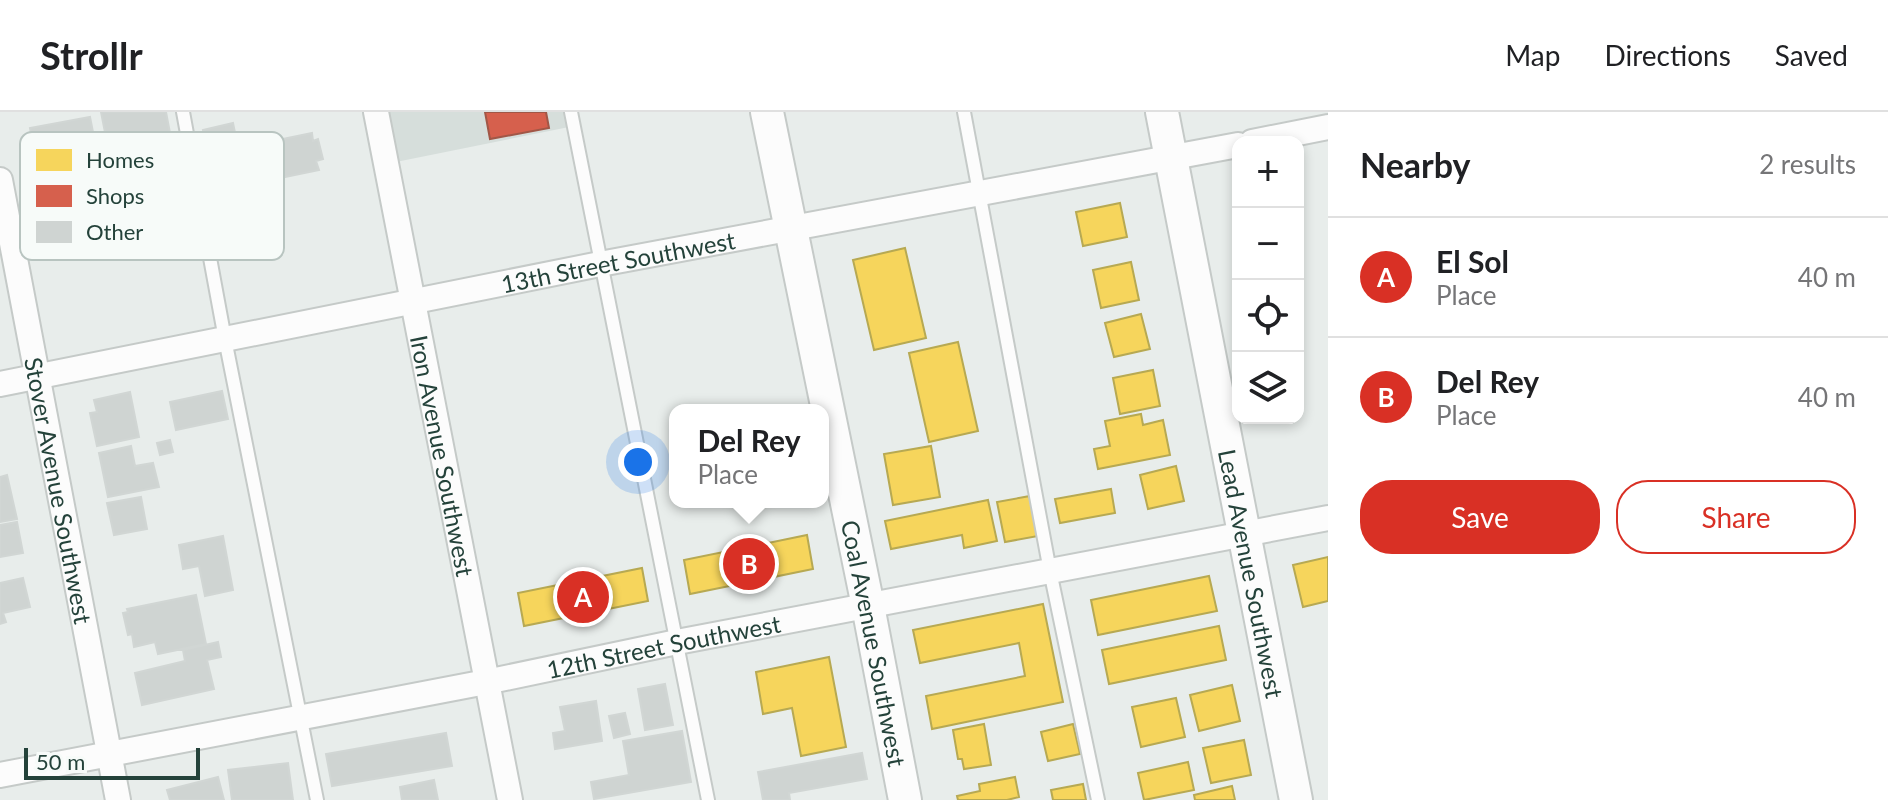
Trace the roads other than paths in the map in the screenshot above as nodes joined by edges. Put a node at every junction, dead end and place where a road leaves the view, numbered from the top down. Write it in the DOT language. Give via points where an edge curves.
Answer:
graph roads {
  1 [pos="183,112"];
  2 [pos="376,112"];
  3 [pos="571,112"];
  4 [pos="767,112"];
  5 [pos="964,112"];
  6 [pos="1162,112"];
  7 [pos="1328,127"];
  8 [pos="187,132"];
  9 [pos="1282,136"];
  10 [pos="1232,146"];
  11 [pos="1171,158"];
  12 [pos="0,180"];
  13 [pos="979,193"];
  14 [pos="790,228"];
  15 [pos="210,260"];
  16 [pos="600,264"];
  17 [pos="413,301"];
  18 [pos="225,339"];
  19 [pos="37,376"];
  20 [pos="0,384"];
  21 [pos="826,404"];
  22 [pos="829,417"];
  23 [pos="1328,518"];
  24 [pos="1244,534"];
  25 [pos="1050,571"];
  26 [pos="868,606"];
  27 [pos="677,642"];
  28 [pos="486,682"];
  29 [pos="301,717"];
  30 [pos="109,753"];
  31 [pos="0,775"];
  32 [pos="118,800"];
  33 [pos="317,800"];
  34 [pos="510,800"];
  35 [pos="708,800"];
  36 [pos="905,800"];
  37 [pos="1098,800"];
  38 [pos="1296,800"];
  1 -- 8 [label="lane"];
  2 -- 17 [label="street, Iron Avenue Southwest"];
  3 -- 16 [label="lane"];
  4 -- 14 [label="street, Coal Avenue Southwest"];
  5 -- 13 [label="lane"];
  6 -- 11 [label="street, Lead Avenue Southwest"];
  7 -- 9 [label="street"];
  10 -- 11 [label="street, 13th Street Southwest"];
  11 -- 13 [label="street, 13th Street Southwest"];
  11 -- 24 [label="street, Lead Avenue Southwest"];
  12 -- 19 [label="street, Stover Avenue Southwest"];
  13 -- 14 [label="street, 13th Street Southwest"];
  13 -- 25 [label="lane"];
  14 -- 16 [label="street, 13th Street Southwest"];
  14 -- 21 [label="street, Coal Avenue Southwest"];
  15 -- 18 [label="lane"];
  16 -- 17 [label="street, 13th Street Southwest"];
  16 -- 27 [label="lane"];
  17 -- 18 [label="street, 13th Street Southwest"];
  17 -- 28 [label="street, Iron Avenue Southwest"];
  18 -- 19 [label="street, 13th Street Southwest"];
  18 -- 29 [label="lane"];
  19 -- 20 [label="street, 13th Street Southwest"];
  19 -- 30 [label="street, Stover Avenue Southwest"];
  22 -- 26 [label="street, Coal Avenue Southwest"];
  23 -- 24 [label="street, 12th Street Southwest"];
  24 -- 25 [label="street, 12th Street Southwest"];
  24 -- 38 [label="street, Lead Avenue Southwest"];
  25 -- 26 [label="street, 12th Street Southwest"];
  25 -- 37 [label="lane"];
  26 -- 27 [label="street, 12th Street Southwest"];
  26 -- 36 [label="street, Coal Avenue Southwest"];
  27 -- 28 [label="street, 12th Street Southwest"];
  27 -- 35 [label="lane"];
  28 -- 29 [label="street, 12th Street Southwest"];
  28 -- 34 [label="street, Iron Avenue Southwest"];
  29 -- 30 [label="street, 12th Street Southwest"];
  29 -- 33 [label="lane"];
  30 -- 31 [label="street, 12th Street Southwest"];
  30 -- 32 [label="street, Stover Avenue Southwest"];
}
